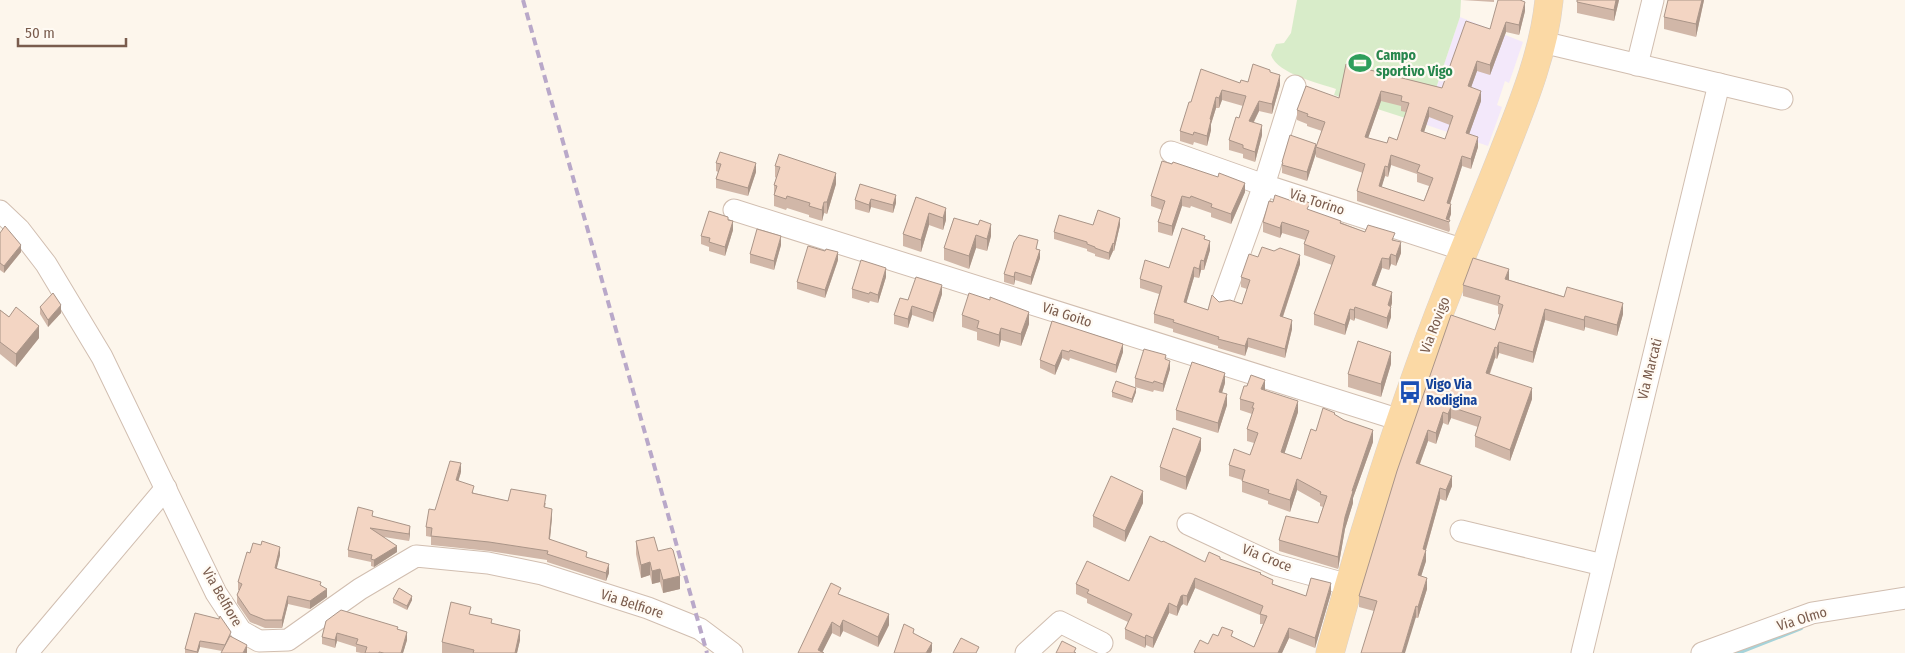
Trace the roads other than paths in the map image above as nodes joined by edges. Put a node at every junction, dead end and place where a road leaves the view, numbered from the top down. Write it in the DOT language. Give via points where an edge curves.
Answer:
graph roads {
  1 [pos="1549,0"];
  2 [pos="1653,0"];
  3 [pos="1542,42"];
  4 [pos="1638,65"];
  5 [pos="1719,84"];
  6 [pos="1295,86"];
  7 [pos="1782,100"];
  8 [pos="1171,152"];
  9 [pos="1264,185"];
  10 [pos="734,210"];
  11 [pos="0,211"];
  12 [pos="1464,250"];
  13 [pos="1223,299"];
  14 [pos="1400,420"];
  15 [pos="166,488"];
  16 [pos="1188,524"];
  17 [pos="1461,531"];
  18 [pos="1602,565"];
  19 [pos="1349,584"];
  20 [pos="1905,598"];
  21 [pos="1102,643"];
  22 [pos="256,647"];
  23 [pos="27,653"];
  24 [pos="732,653"];
  25 [pos="1026,653"];
  26 [pos="1330,653"];
  27 [pos="1582,653"];
  28 [pos="1702,653"];
  1 -- 3 [label="main road, Via Rovigo"];
  2 -- 4 [label="street"];
  3 -- 4 [label="street"];
  3 -- 12 [label="main road, Via Rovigo" via="1516,121"];
  4 -- 5 [label="street"];
  5 -- 7 [label="street"];
  5 -- 18 [label="street, Via Marcati"];
  6 -- 9 [label="street"];
  8 -- 9 [label="street, Via Torino"];
  9 -- 12 [label="street, Via Torino"];
  9 -- 13 [label="street"];
  10 -- 14 [label="street, Via Goito"];
  11 -- 15 [label="street, Via Belfiore" via="19,229 51,272 102,357"];
  12 -- 14 [label="main road, Via Rovigo"];
  14 -- 19 [label="main road, Via Rovigo"];
  15 -- 22 [label="street, Via Belfiore" via="216,593 241,631"];
  15 -- 23 [label="street"];
  16 -- 19 [label="street, Via Croce" via="1276,565"];
  17 -- 18 [label="street"];
  18 -- 27 [label="street, Via Marcati"];
  19 -- 26 [label="main road, Via Rovigo"];
  20 -- 28 [label="street, Via Olmo" via="1812,613"];
  21 -- 25 [label="street" via="1060,622"];
  22 -- 24 [label="street, Via Belfiore" via="288,640 360,589 416,556 488,563 542,574 648,608 700,629"];
}
